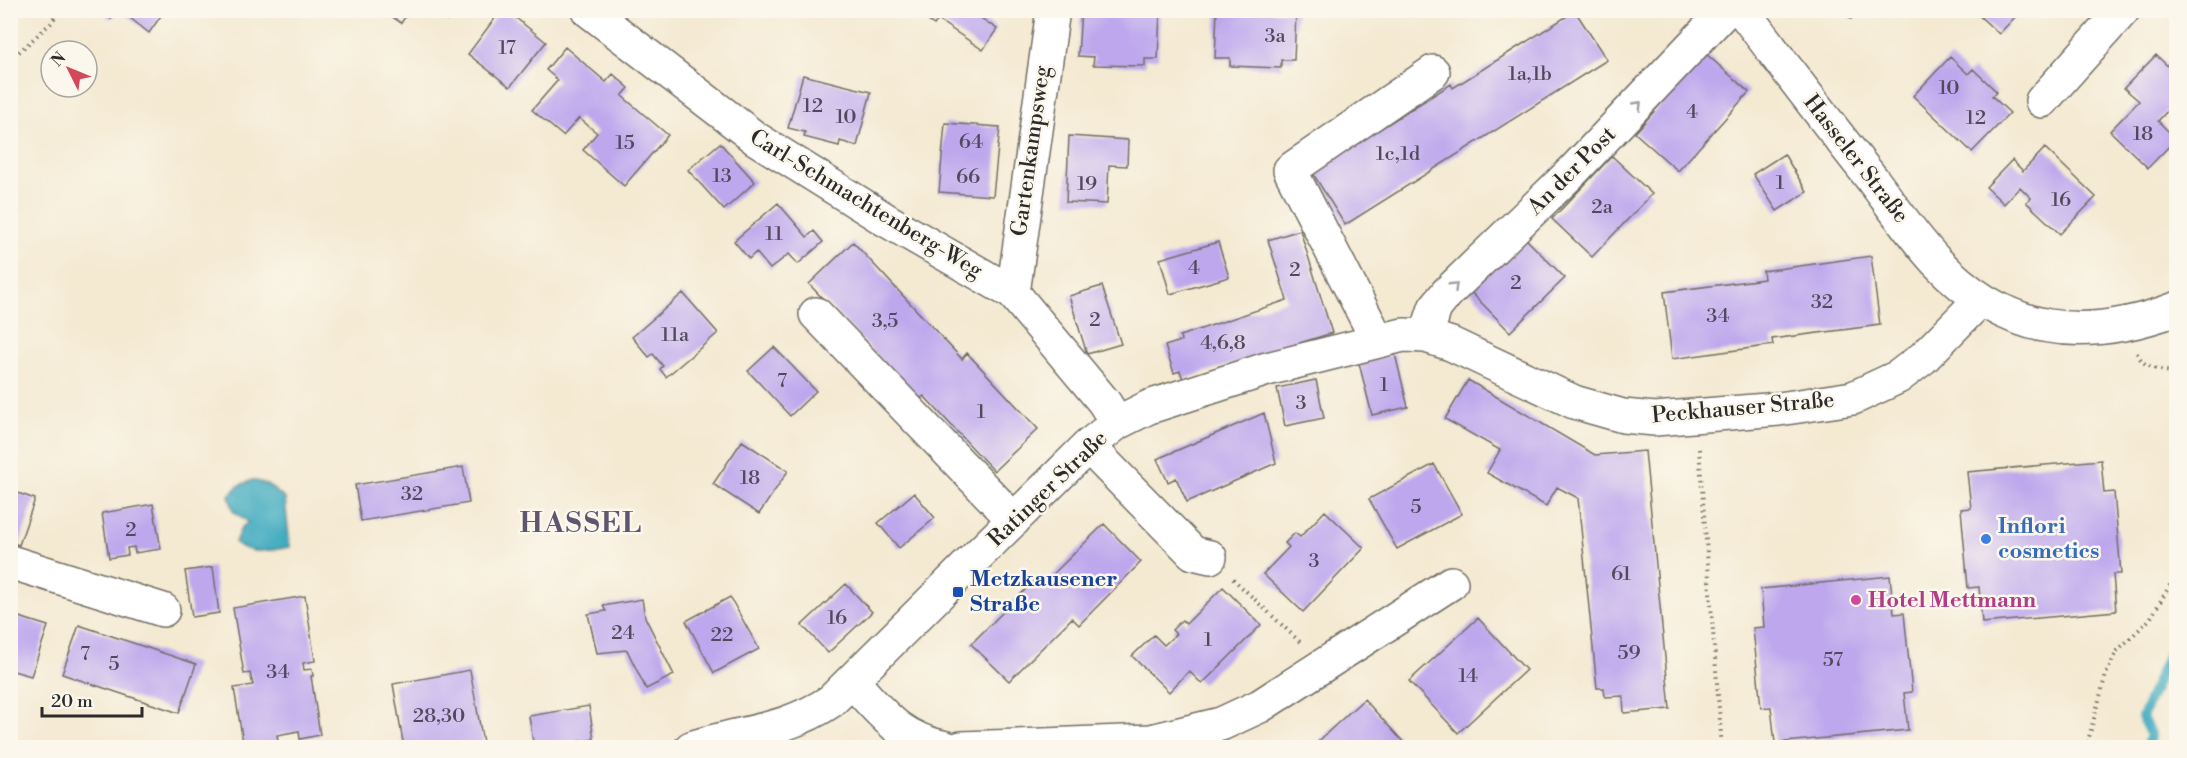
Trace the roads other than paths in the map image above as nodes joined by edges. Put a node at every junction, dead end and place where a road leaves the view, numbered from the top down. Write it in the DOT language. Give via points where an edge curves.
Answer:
graph roads {
  1 [pos="588,10"];
  2 [pos="1053,10"];
  3 [pos="1726,10"];
  4 [pos="1742,10"];
  5 [pos="2123,10"];
  6 [pos="1432,72"];
  7 [pos="2042,101"];
  8 [pos="1013,293"];
  9 [pos="1981,299"];
  10 [pos="2176,309"];
  11 [pos="816,314"];
  12 [pos="1426,336"];
  13 [pos="1378,341"];
  14 [pos="1118,423"];
  15 [pos="1088,446"];
  16 [pos="1014,520"];
  17 [pos="1210,558"];
  18 [pos="10,562"];
  19 [pos="1451,583"];
  20 [pos="163,610"];
  21 [pos="853,682"];
  22 [pos="789,736"];
  23 [pos="1103,746"];
  24 [pos="691,747"];
  25 [pos="946,747"];
  26 [pos="960,747"];
  1 -- 8 [label="street, Carl-Schmachtenberg-Weg" via="755,138"];
  2 -- 8 [label="street, Gartenkampsweg"];
  12 -- 3 [label="street, An der Post, one-way" via="1435,308 1447,292 1574,170"];
  4 -- 9 [label="street, Hasseler Straße" via="1935,260"];
  5 -- 7 [label="street"];
  6 -- 13 [label="street" via="1290,170"];
  8 -- 14 [label="street, Carl-Schmachtenberg-Weg"];
  9 -- 10 [label="street" via="2010,315 2056,329 2091,331 2130,325"];
  9 -- 12 [label="street, Peckhauser Straße" via="1923,358 1898,377 1853,398 1779,409 1655,418 1623,416 1574,402"];
  11 -- 16 [label="street"];
  12 -- 13 [label="street, Ratinger Straße" via="1404,335"];
  13 -- 14 [label="street, Ratinger Straße" via="1267,369 1149,407"];
  14 -- 15 [label="street, Ratinger Straße"];
  15 -- 16 [label="street, Ratinger Straße"];
  15 -- 17 [label="street" via="1193,553"];
  16 -- 21 [label="street, Ratinger Straße"];
  18 -- 20 [label="street"];
  19 -- 23 [label="street" via="1260,706 1221,724 1151,741"];
  21 -- 22 [label="street, Ratinger Straße" via="808,716"];
  21 -- 25 [label="street" via="900,731 924,743"];
  22 -- 24 [label="street, Ratinger Straße"];
  23 -- 26 [label="street"];
}
